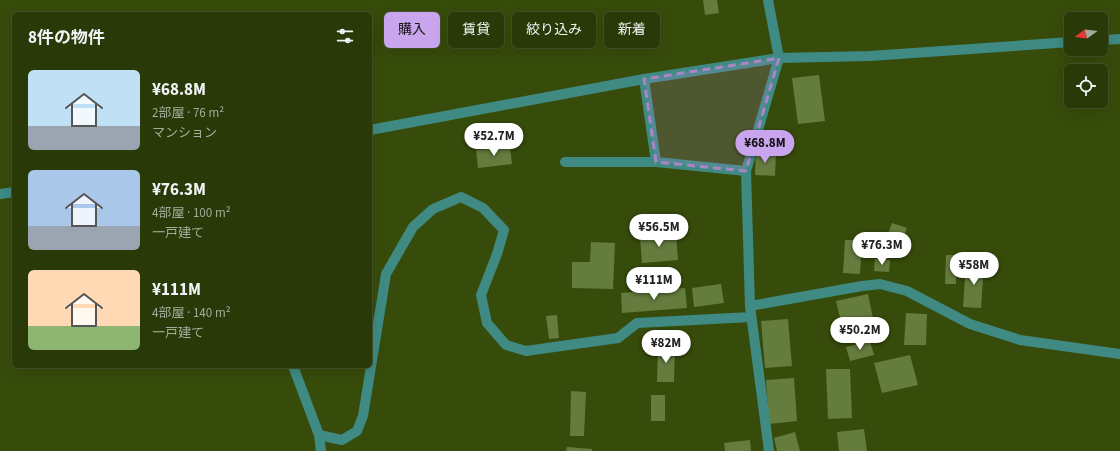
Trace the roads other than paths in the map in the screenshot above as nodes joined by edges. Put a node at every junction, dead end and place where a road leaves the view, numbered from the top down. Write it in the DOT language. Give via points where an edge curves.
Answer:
graph roads {
  1 [pos="768,0"];
  2 [pos="1120,39"];
  3 [pos="1108,40"];
  4 [pos="1064,42"];
  5 [pos="779,58"];
  6 [pos="644,79"];
  7 [pos="372,130"];
  8 [pos="565,162"];
  9 [pos="656,162"];
  10 [pos="746,171"];
  11 [pos="12,192"];
  12 [pos="0,194"];
  13 [pos="750,306"];
  14 [pos="751,317"];
  15 [pos="1120,354"];
  16 [pos="372,360"];
  17 [pos="294,368"];
  18 [pos="371,368"];
  19 [pos="319,435"];
  20 [pos="321,451"];
  21 [pos="769,451"];
  1 -- 5 [label="street"];
  2 -- 3 [label="street"];
  4 -- 5 [label="street" via="870,56"];
  5 -- 6 [label="street"];
  5 -- 10 [label="street"];
  6 -- 7 [label="street"];
  6 -- 9 [label="street"];
  8 -- 9 [label="street"];
  9 -- 10 [label="street"];
  10 -- 13 [label="street"];
  11 -- 12 [label="street"];
  13 -- 14 [label="street"];
  13 -- 15 [label="street" via="880,284 907,291 970,324 1020,340"];
  14 -- 16 [label="street" via="637,323 618,338 526,351 506,345 487,323 482,295 504,230 483,208 461,197 433,209 413,227 386,274"];
  14 -- 21 [label="street"];
  17 -- 19 [label="street"];
  18 -- 19 [label="street" via="363,416 357,431 342,440"];
  19 -- 20 [label="street"];
}
